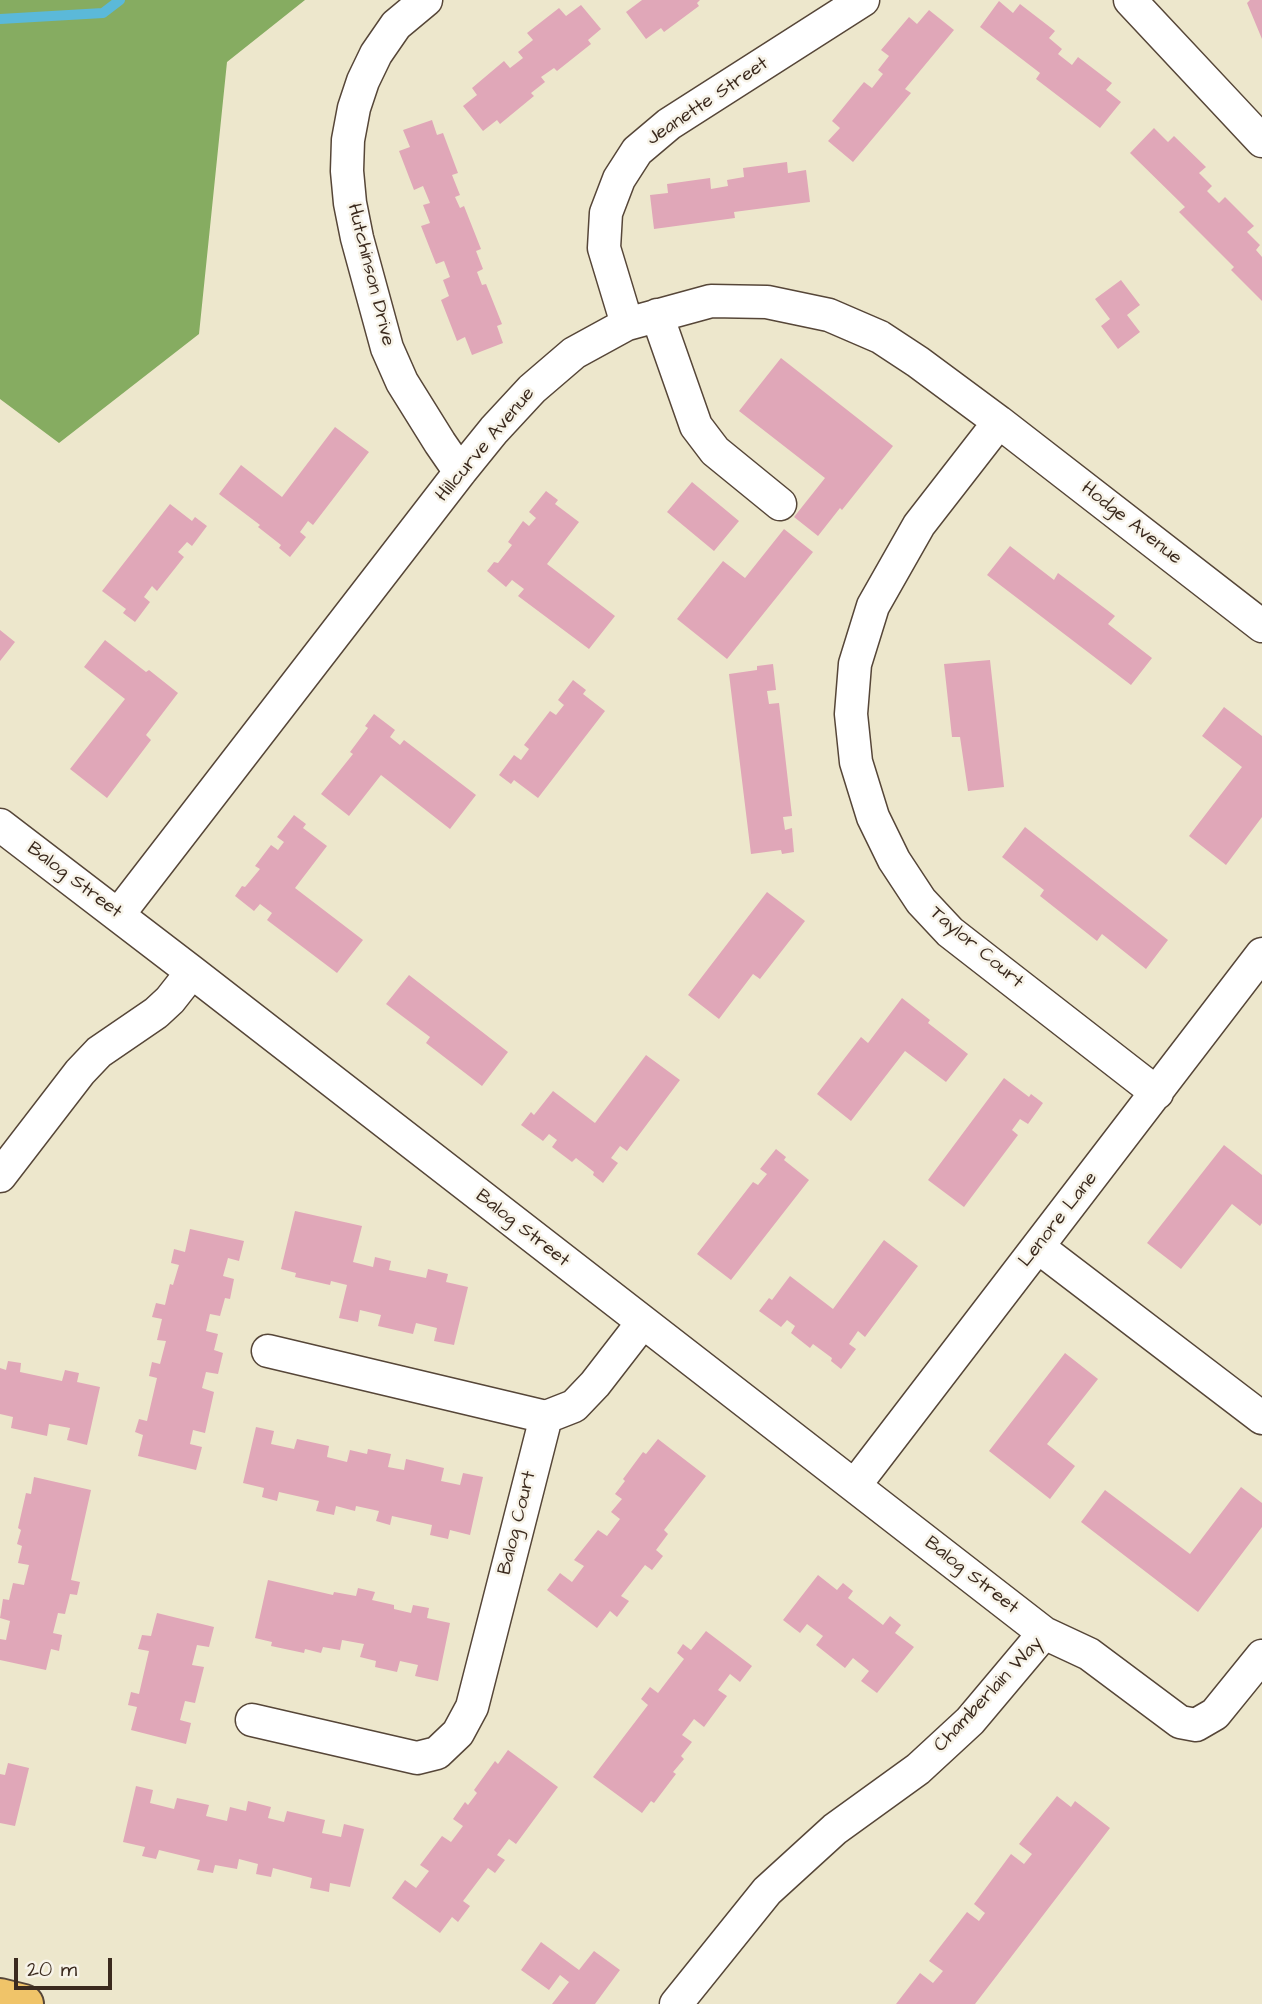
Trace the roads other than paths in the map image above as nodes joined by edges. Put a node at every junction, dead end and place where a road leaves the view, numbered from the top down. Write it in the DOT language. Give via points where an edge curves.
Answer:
graph roads {
  1 [pos="426,0"];
  2 [pos="863,0"];
  3 [pos="1130,0"];
  4 [pos="1262,141"];
  5 [pos="657,315"];
  6 [pos="627,324"];
  7 [pos="999,422"];
  8 [pos="460,472"];
  9 [pos="780,504"];
  10 [pos="1262,626"];
  11 [pos="0,825"];
  12 [pos="118,915"];
  13 [pos="1262,954"];
  14 [pos="192,972"];
  15 [pos="1157,1093"];
  16 [pos="0,1176"];
  17 [pos="1038,1247"];
  18 [pos="643,1322"];
  19 [pos="268,1351"];
  20 [pos="546,1418"];
  21 [pos="1262,1418"];
  22 [pos="855,1485"];
  23 [pos="1044,1633"];
  24 [pos="1262,1656"];
  25 [pos="252,1720"];
  26 [pos="0,1998"];
  27 [pos="24,2004"];
  28 [pos="676,2004"];
  1 -- 8 [label="street, Hutchinson Drive" via="397,25 363,81 350,129 347,171 357,238 387,348 402,382"];
  2 -- 6 [label="street, Jeanette Street" via="669,124 637,151 619,179 606,213 604,248"];
  3 -- 4 [label="street"];
  5 -- 6 [label="street, Hillcurve Avenue"];
  5 -- 7 [label="street, Hillcurve Avenue" via="711,301 768,302 830,315 880,337"];
  5 -- 9 [label="street" via="696,426 715,451"];
  6 -- 8 [label="street, Hillcurve Avenue" via="574,353 531,389"];
  7 -- 10 [label="street, Hodge Avenue"];
  7 -- 15 [label="street, Taylor Court" via="919,525 873,606 855,664 851,715 856,762 873,817 921,901 950,932"];
  8 -- 12 [label="street, Hillcurve Avenue"];
  11 -- 12 [label="street, Balog Street"];
  12 -- 14 [label="street, Balog Street"];
  13 -- 15 [label="street, Lenore Lane"];
  14 -- 16 [label="street" via="156,1013 99,1052 80,1072"];
  14 -- 18 [label="street, Balog Street"];
  15 -- 17 [label="street, Lenore Lane"];
  17 -- 21 [label="street"];
  17 -- 22 [label="street, Lenore Lane"];
  18 -- 20 [label="street" via="574,1406"];
  18 -- 22 [label="street, Balog Street"];
  19 -- 20 [label="street"];
  20 -- 25 [label="street, Balog Court" via="472,1707 458,1733 437,1753 417,1758"];
  22 -- 23 [label="street, Balog Street"];
  23 -- 24 [label="street, Chamberlain Way" via="1089,1654 1180,1722 1196,1725 1215,1714"];
  23 -- 28 [label="street, Chamberlain Way" via="970,1721 919,1769 835,1829 767,1891"];
  26 -- 27 [label="main road"];
}
